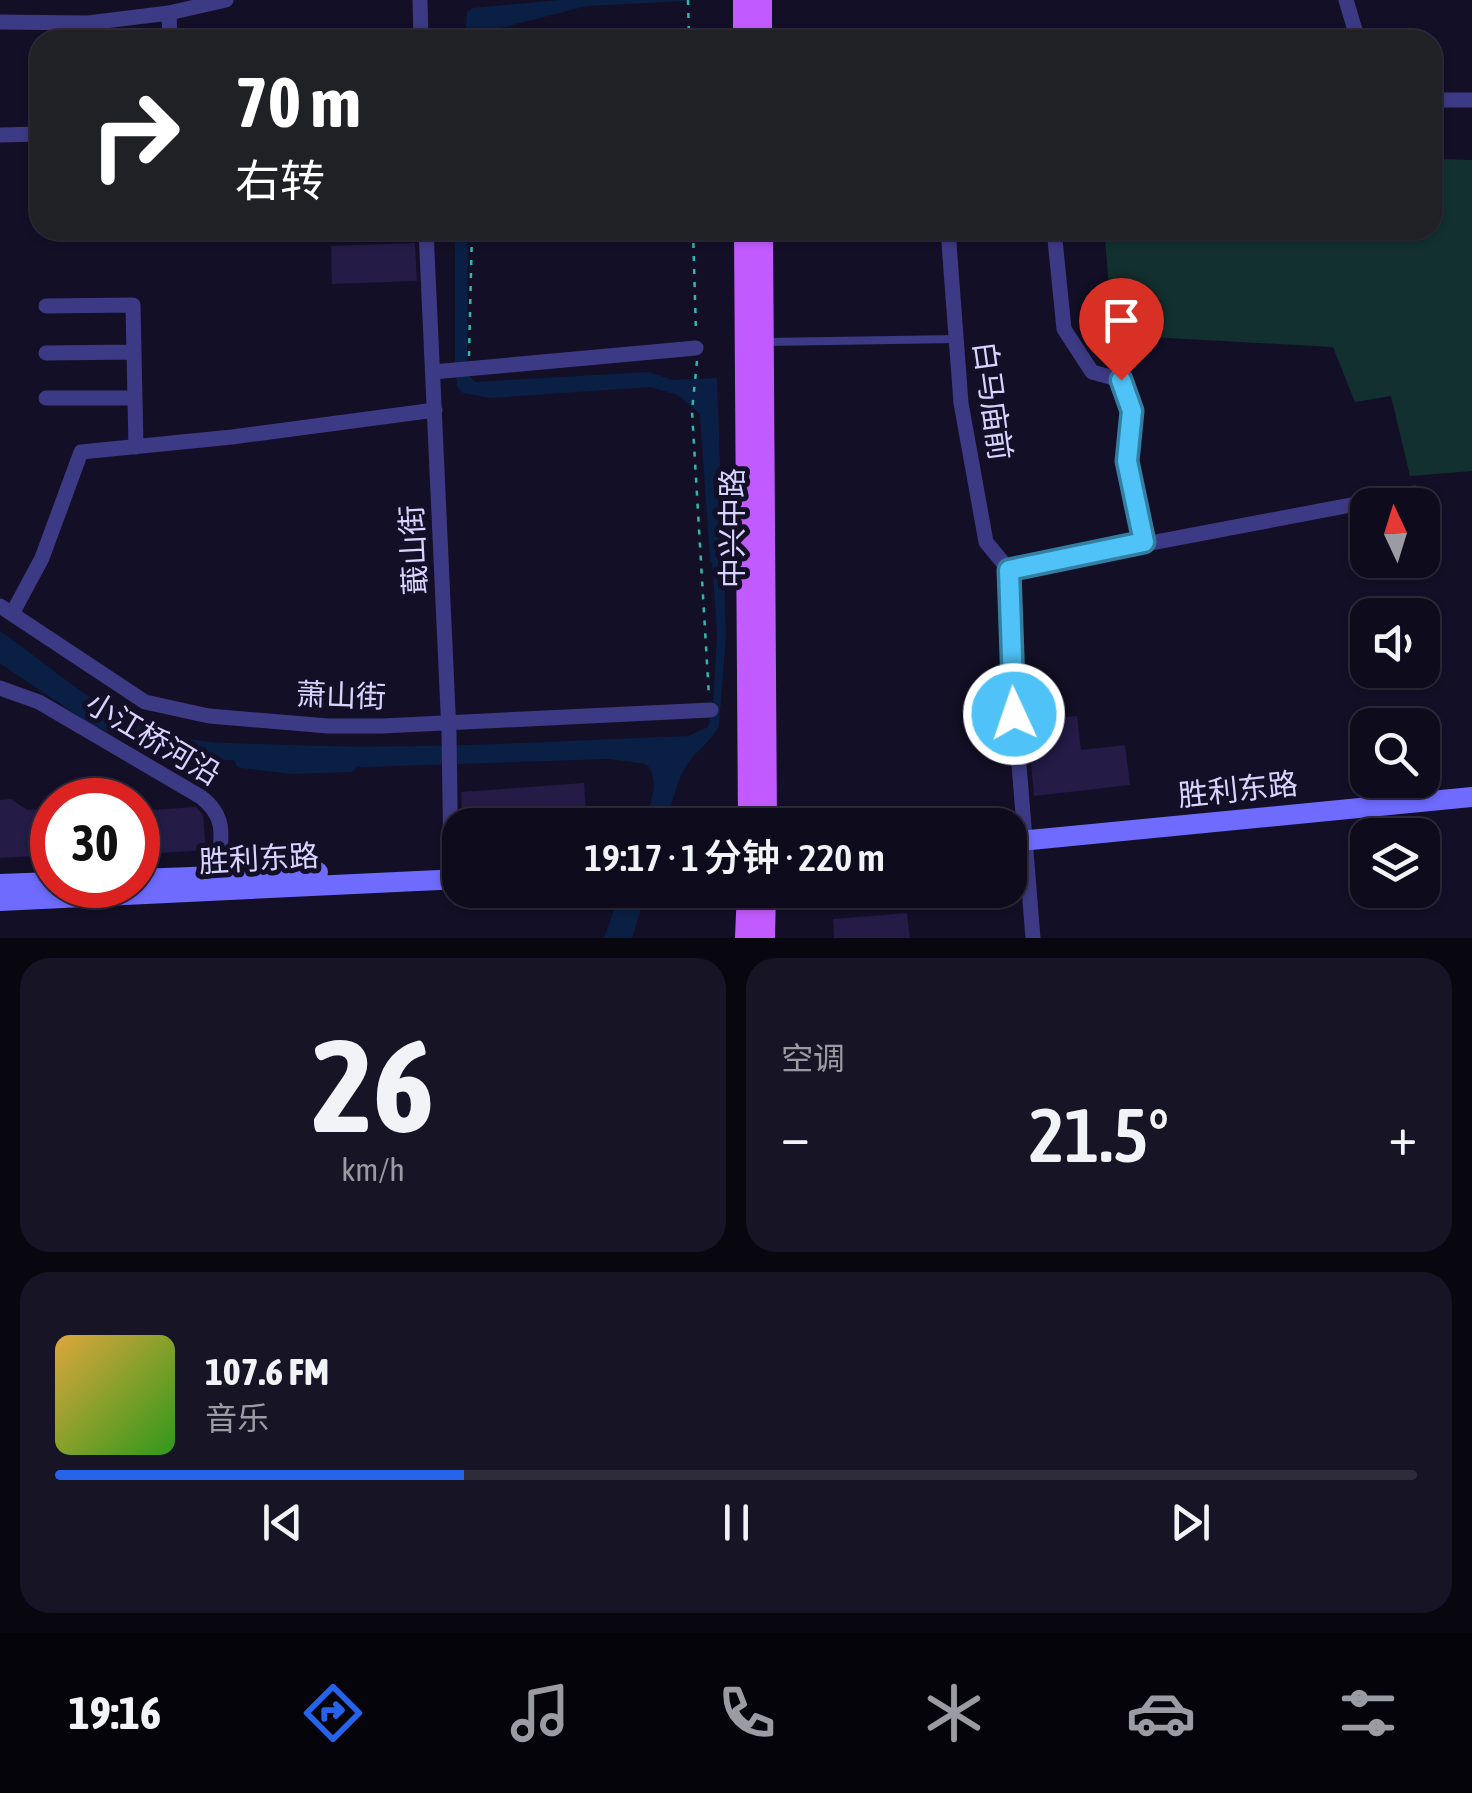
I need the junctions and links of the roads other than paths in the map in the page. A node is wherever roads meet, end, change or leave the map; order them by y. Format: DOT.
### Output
graph roads {
  1 [pos="135,0"];
  2 [pos="226,0"];
  3 [pos="420,0"];
  4 [pos="744,0"];
  5 [pos="761,0"];
  6 [pos="1346,0"];
  7 [pos="169,13"];
  8 [pos="131,18"];
  9 [pos="0,22"];
  10 [pos="88,22"];
  11 [pos="89,30"];
  12 [pos="170,30"];
  13 [pos="421,30"];
  14 [pos="744,30"];
  15 [pos="761,30"];
  16 [pos="1355,30"];
  17 [pos="1442,100"];
  18 [pos="1472,100"];
  19 [pos="30,134"];
  20 [pos="0,135"];
  21 [pos="427,240"];
  22 [pos="745,240"];
  23 [pos="762,240"];
  24 [pos="949,240"];
  25 [pos="1055,240"];
  26 [pos="46,306"];
  27 [pos="956,338"];
  28 [pos="762,342"];
  29 [pos="696,348"];
  30 [pos="46,352"];
  31 [pos="134,352"];
  32 [pos="441,371"];
  33 [pos="46,398"];
  34 [pos="135,398"];
  35 [pos="434,410"];
  36 [pos="136,447"];
  37 [pos="1350,505"];
  38 [pos="1144,542"];
  39 [pos="1009,570"];
  40 [pos="6,610"];
  41 [pos="0,688"];
  42 [pos="711,710"];
  43 [pos="449,728"];
  44 [pos="1472,788"];
  45 [pos="1472,798"];
  46 [pos="453,808"];
  47 [pos="749,808"];
  48 [pos="766,808"];
  49 [pos="1017,808"];
  50 [pos="1027,834"];
  51 [pos="1027,834"];
  52 [pos="442,871"];
  53 [pos="442,872"];
  54 [pos="217,876"];
  55 [pos="160,878"];
  56 [pos="30,883"];
  57 [pos="0,884"];
  58 [pos="1027,897"];
  59 [pos="0,901"];
  60 [pos="747,908"];
  61 [pos="765,908"];
  62 [pos="746,938"];
  63 [pos="764,938"];
  64 [pos="1033,938"];
  1 -- 8 [label="street"];
  2 -- 7 [label="street"];
  3 -- 13 [label="street"];
  4 -- 14 [label="main road"];
  5 -- 15 [label="main road"];
  6 -- 16 [label="street"];
  7 -- 8 [label="street"];
  7 -- 12 [label="street"];
  8 -- 10 [label="street"];
  9 -- 10 [label="street"];
  10 -- 11 [label="street"];
  17 -- 18 [label="street"];
  19 -- 20 [label="street"];
  21 -- 32 [label="street, 蕺山街"];
  22 -- 47 [label="main road, 中兴中路"];
  23 -- 28 [label="main road, 中兴中路"];
  24 -- 27 [label="street, 白马庙前"];
  25 -- 38 [label="street"];
  26 -- 31 [label="street"];
  27 -- 28 [label="lane"];
  27 -- 39 [label="street, 白马庙前"];
  28 -- 48 [label="main road, 中兴中路"];
  29 -- 32 [label="street"];
  30 -- 31 [label="street"];
  31 -- 34 [label="street"];
  32 -- 35 [label="street, 蕺山街"];
  33 -- 34 [label="street"];
  34 -- 36 [label="street"];
  35 -- 36 [label="street"];
  35 -- 43 [label="street, 蕺山街"];
  36 -- 40 [label="street"];
  37 -- 38 [label="street"];
  38 -- 39 [label="street"];
  39 -- 49 [label="street"];
  40 -- 43 [label="street, 萧山街"];
  41 -- 54 [label="street, 小江桥河沿"];
  42 -- 43 [label="street, 萧山街"];
  43 -- 46 [label="street, 蕺山街"];
  44 -- 50 [label="main road, 胜利东路"];
  45 -- 51 [label="main road, 胜利东路"];
  52 -- 54 [label="main road, 胜利东路"];
  53 -- 59 [label="main road, 胜利东路"];
  54 -- 55 [label="main road, 胜利东路"];
  56 -- 57 [label="main road"];
  58 -- 64 [label="street"];
  60 -- 62 [label="main road"];
  61 -- 63 [label="main road"];
}
